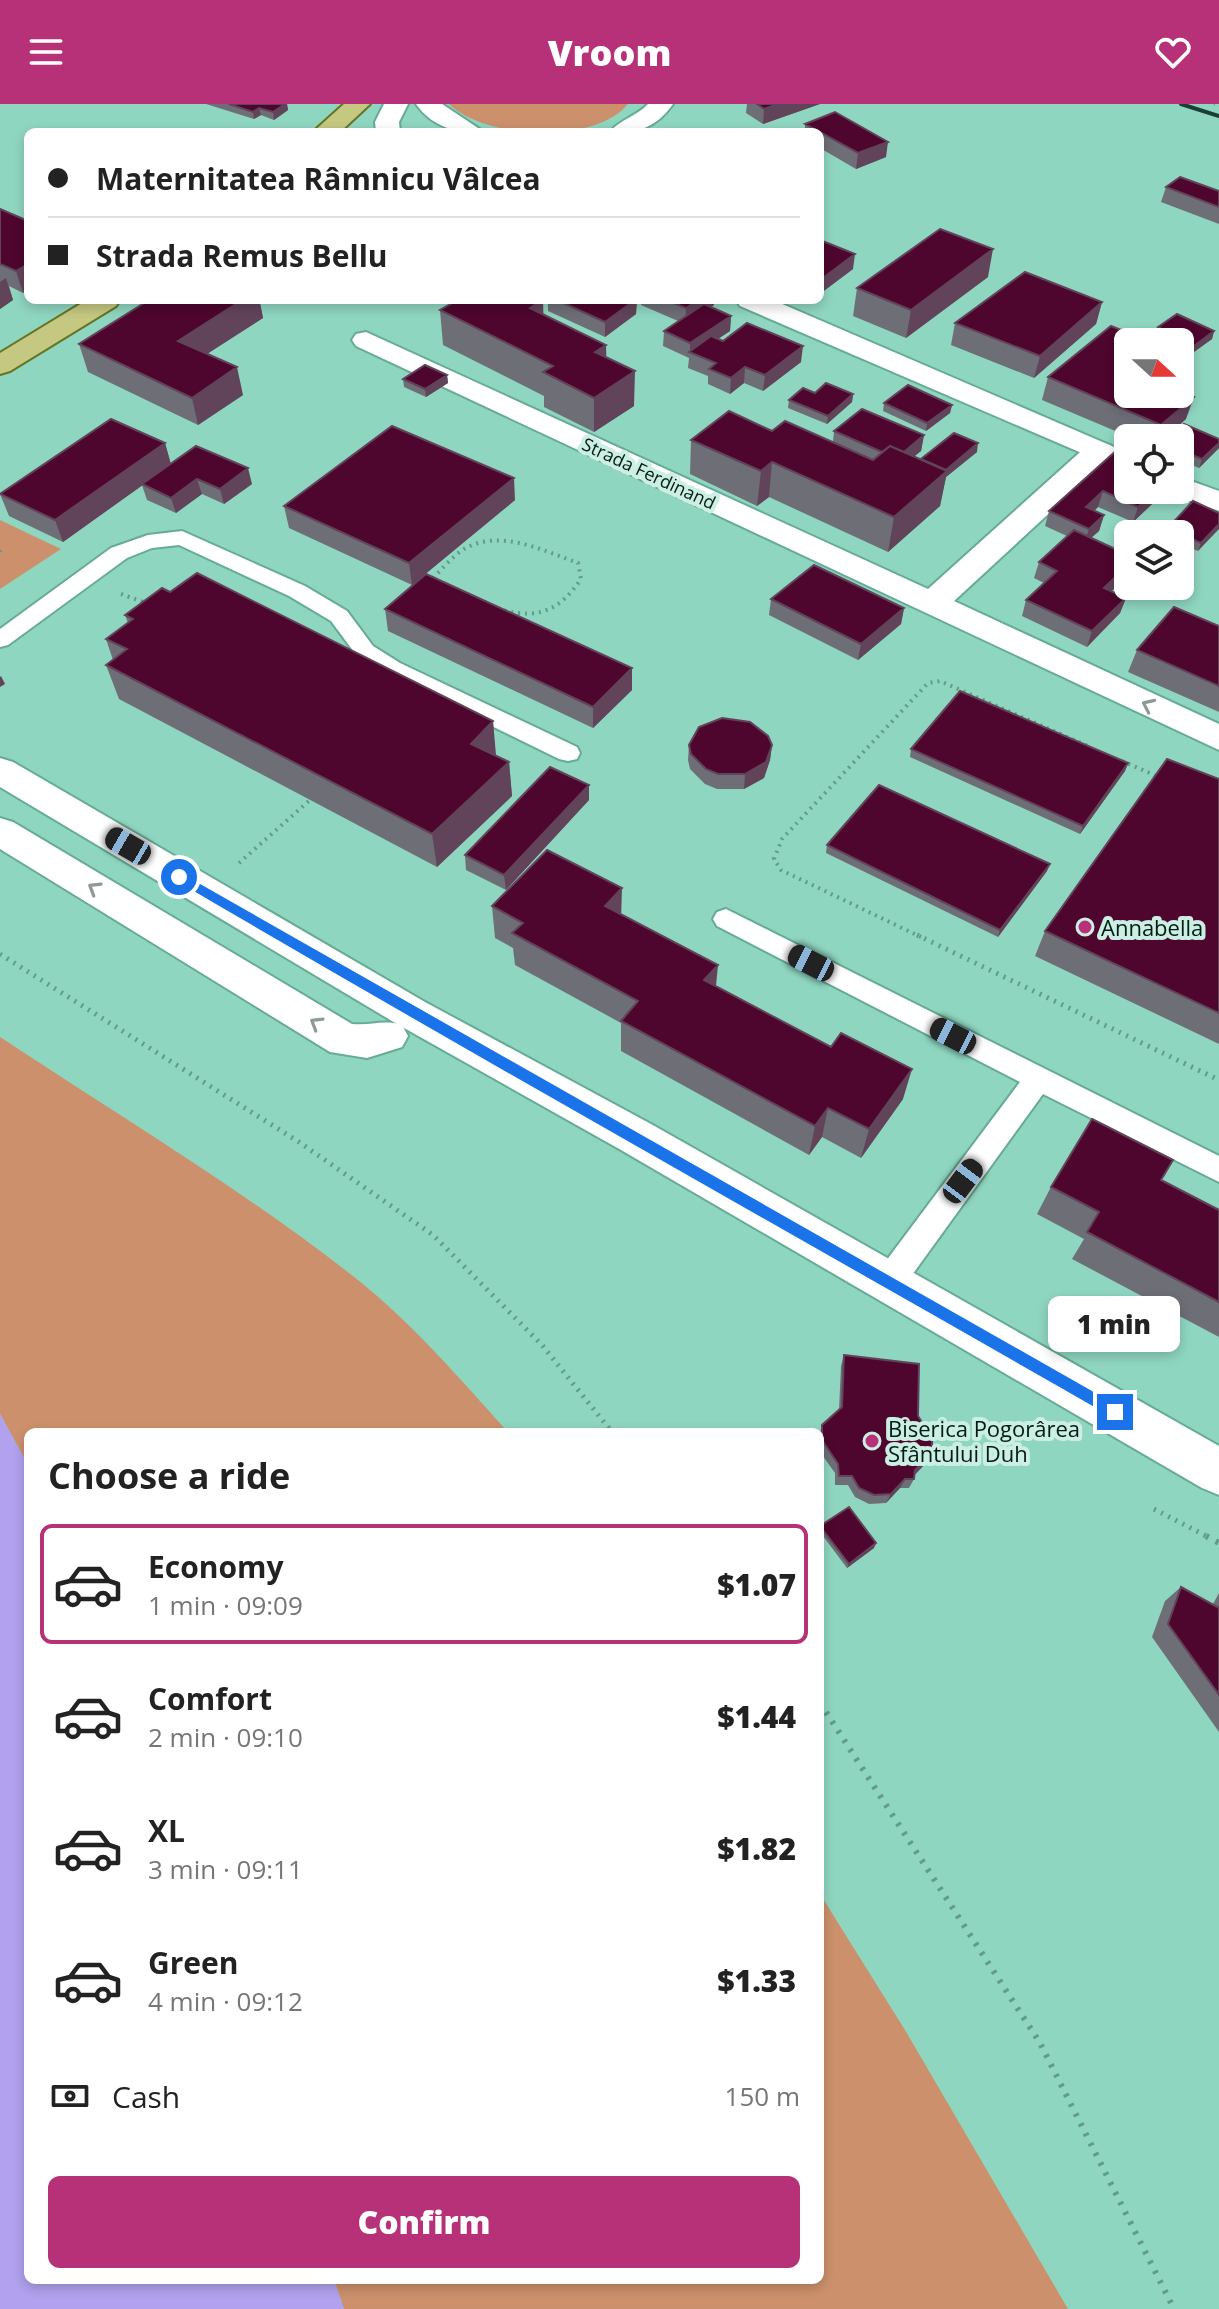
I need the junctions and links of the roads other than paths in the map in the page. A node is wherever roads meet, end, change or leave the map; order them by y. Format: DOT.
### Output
graph roads {
  1 [pos="358,104"];
  2 [pos="383,104"];
  3 [pos="396,104"];
  4 [pos="428,104"];
  5 [pos="661,104"];
  6 [pos="330,128"];
  7 [pos="356,128"];
  8 [pos="388,128"];
  9 [pos="464,128"];
  10 [pos="630,128"];
  11 [pos="66,304"];
  12 [pos="99,304"];
  13 [pos="759,304"];
  14 [pos="366,340"];
  15 [pos="0,344"];
  16 [pos="0,365"];
  17 [pos="1099,451"];
  18 [pos="1114,458"];
  19 [pos="1194,492"];
  20 [pos="1219,502"];
  21 [pos="932,604"];
  22 [pos="0,640"];
  23 [pos="1219,738"];
  24 [pos="568,753"];
  25 [pos="0,771"];
  26 [pos="0,831"];
  27 [pos="726,919"];
  28 [pos="388,1036"];
  29 [pos="1038,1079"];
  30 [pos="1219,1170"];
  31 [pos="888,1283"];
  32 [pos="1219,1472"];
  1 -- 6 [label="main road"];
  2 -- 7 [label="main road"];
  3 -- 8 [label="street"];
  4 -- 9 [label="street"];
  5 -- 10 [label="street"];
  11 -- 15 [label="main road"];
  12 -- 16 [label="main road"];
  13 -- 17 [label="street"];
  14 -- 21 [label="street, Strada Ferdinand"];
  17 -- 18 [label="street"];
  17 -- 21 [label="street"];
  19 -- 20 [label="street"];
  23 -- 21 [label="street, Strada Ferdinand, one-way"];
  22 -- 24 [label="lane"];
  25 -- 31 [label="street"];
  28 -- 26 [label="street, one-way"];
  27 -- 29 [label="lane"];
  29 -- 30 [label="lane"];
  29 -- 31 [label="lane"];
  31 -- 32 [label="street"];
}
